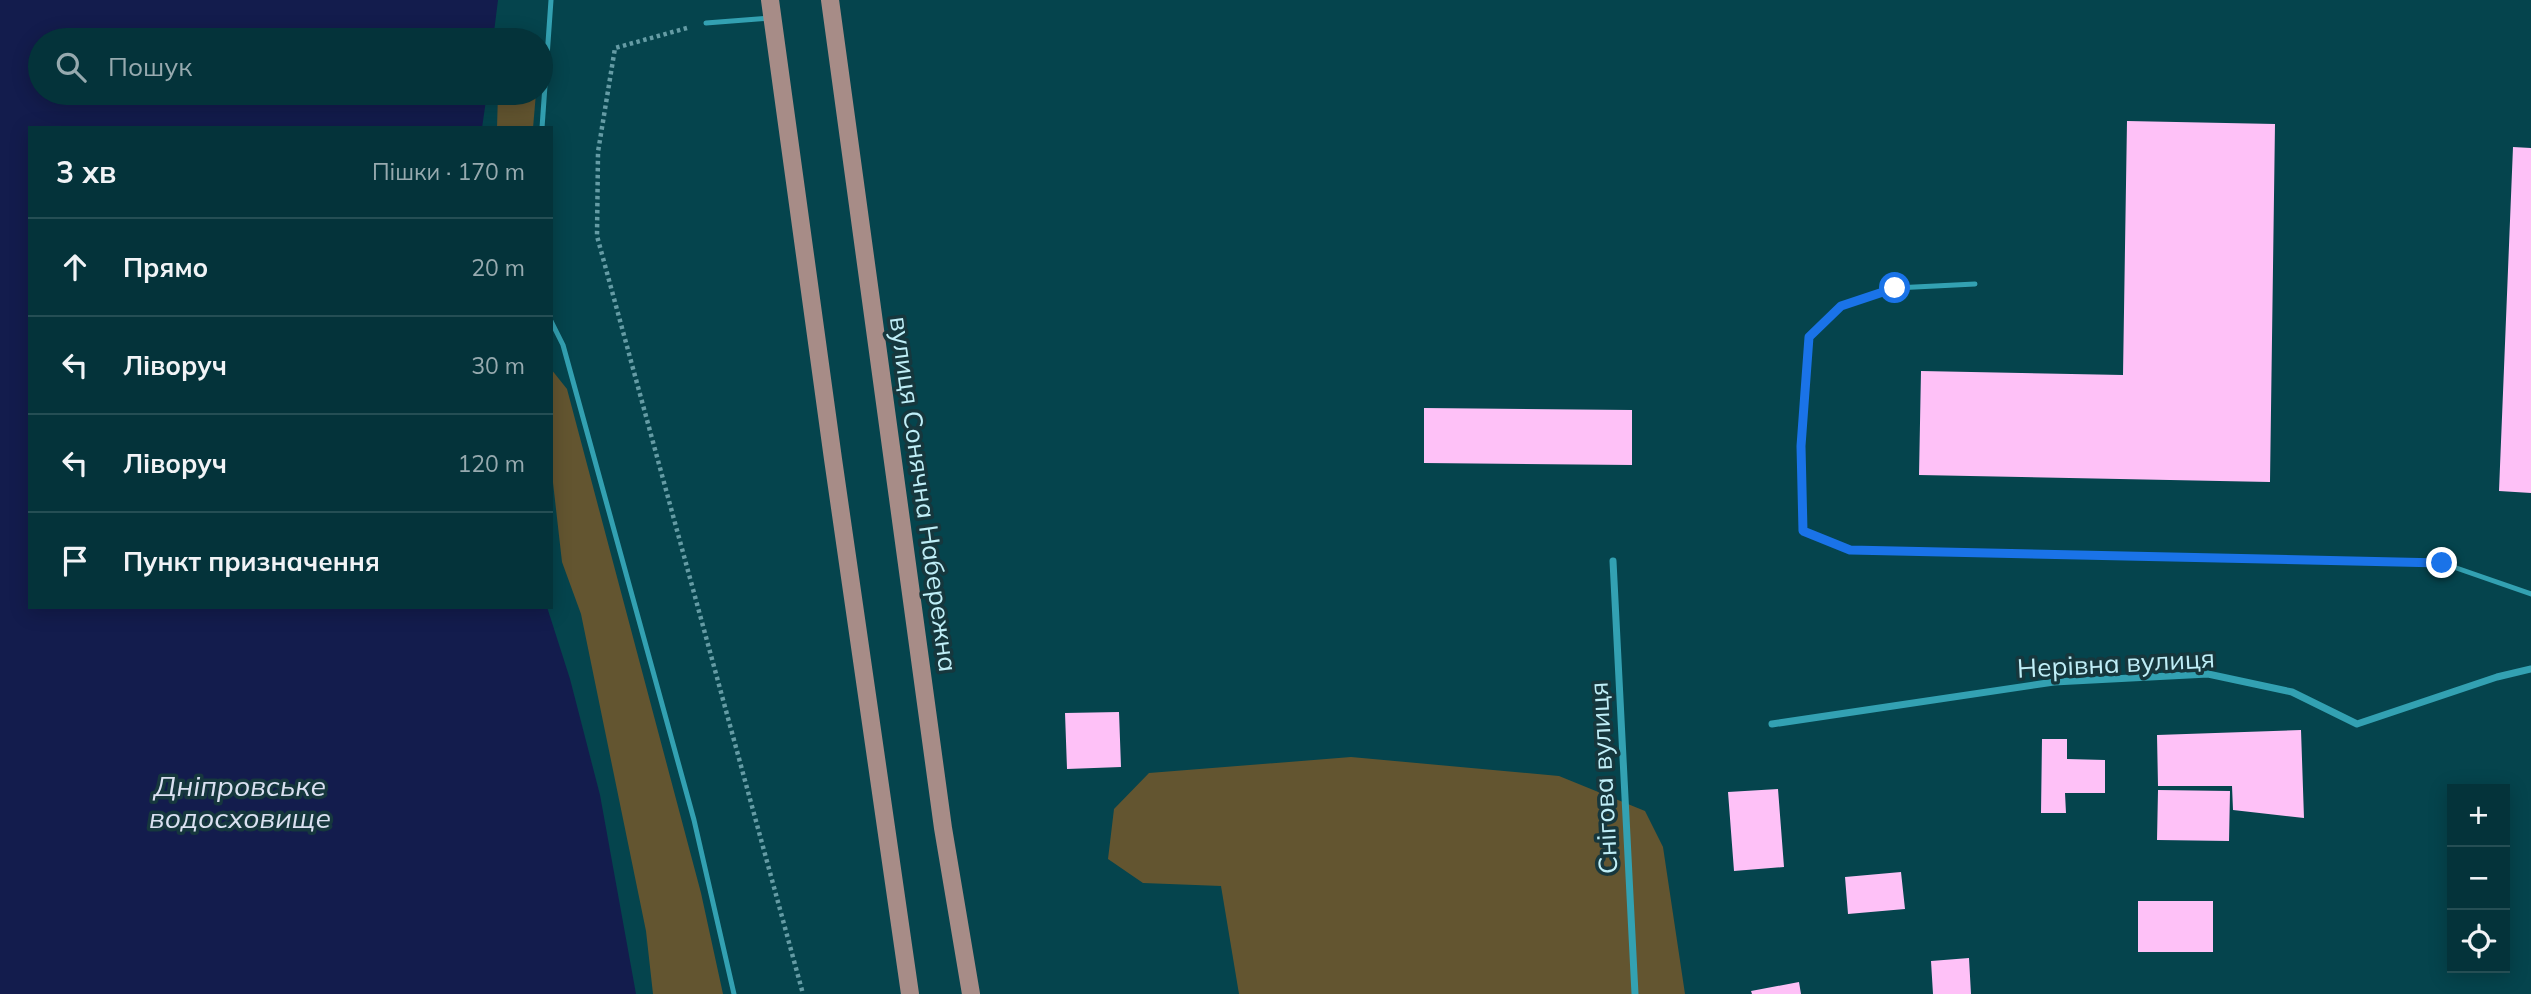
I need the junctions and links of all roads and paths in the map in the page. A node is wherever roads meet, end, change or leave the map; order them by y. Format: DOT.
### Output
graph roads {
  1 [pos="551,0"];
  2 [pos="830,0"];
  3 [pos="771,9"];
  4 [pos="706,23"];
  5 [pos="549,28"];
  6 [pos="544,105"];
  7 [pos="542,126"];
  8 [pos="1975,284"];
  9 [pos="553,325"];
  10 [pos="1613,561"];
  11 [pos="2531,594"];
  12 [pos="2531,669"];
  13 [pos="1772,724"];
  14 [pos="734,994"];
  15 [pos="803,994"];
  16 [pos="910,994"];
  17 [pos="971,994"];
  18 [pos="1635,994"];
  1 -- 5 [label="lane"];
  2 -- 17 [label="main road, вулиця Сонячна Набережна"];
  3 -- 4 [label="lane"];
  3 -- 16 [label="main road"];
  4 -- 15 [label="path"];
  6 -- 7 [label="lane"];
  8 -- 11 [label="lane"];
  9 -- 14 [label="lane"];
  10 -- 18 [label="street, Снігова вулиця"];
  12 -- 13 [label="street, Нерівна вулиця"];
}
